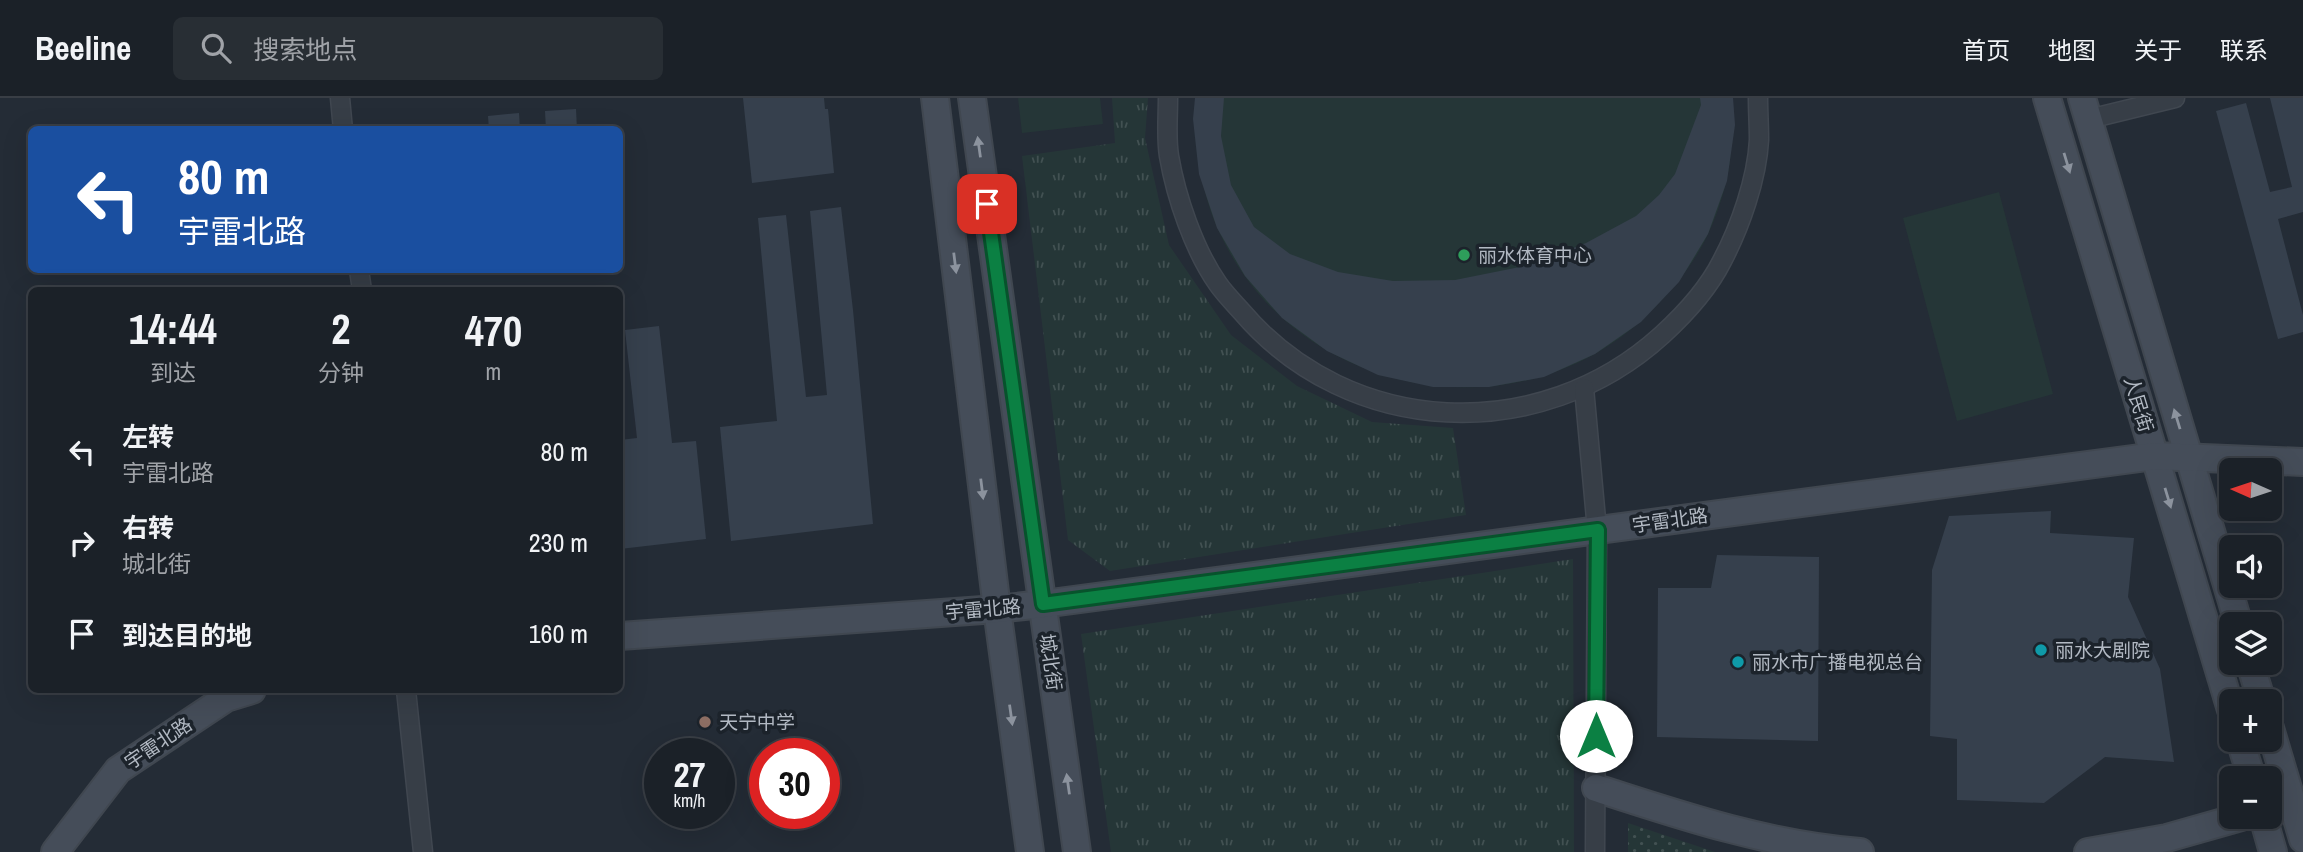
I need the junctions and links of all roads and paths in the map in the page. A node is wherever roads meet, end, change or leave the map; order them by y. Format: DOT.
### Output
graph roads {
  1 [pos="340,98"];
  2 [pos="935,98"];
  3 [pos="972,98"];
  4 [pos="1168,98"];
  5 [pos="1758,98"];
  6 [pos="2047,98"];
  7 [pos="2175,98"];
  8 [pos="2085,109"];
  9 [pos="344,126"];
  10 [pos="1584,388"];
  11 [pos="2155,456"];
  12 [pos="2189,457"];
  13 [pos="2303,462"];
  14 [pos="1598,530"];
  15 [pos="1043,604"];
  16 [pos="997,609"];
  17 [pos="2235,612"];
  18 [pos="623,636"];
  19 [pos="2225,689"];
  20 [pos="243,693"];
  21 [pos="406,693"];
  22 [pos="1596,788"];
  23 [pos="2282,806"];
  24 [pos="2219,823"];
  25 [pos="2266,829"];
  26 [pos="2303,839"];
  27 [pos="55,852"];
  28 [pos="423,852"];
  29 [pos="1030,852"];
  30 [pos="1077,852"];
  31 [pos="1595,852"];
  32 [pos="1860,852"];
  33 [pos="2088,852"];
  34 [pos="2273,852"];
  1 -- 9 [label="street"];
  2 -- 16 [label="main road, one-way"];
  15 -- 3 [label="main road, 城北街, one-way"];
  4 -- 10 [label="street"];
  5 -- 10 [label="street"];
  6 -- 11 [label="main road, 人民街, one-way"];
  7 -- 8 [label="street"];
  12 -- 8 [label="main road, 人民街, one-way"];
  10 -- 14 [label="street"];
  11 -- 12 [label="main road, 宇雷北路"];
  11 -- 14 [label="main road, 宇雷北路"];
  11 -- 19 [label="main road, 人民街, one-way"];
  12 -- 13 [label="main road, 宇雷北路"];
  12 -- 17 [label="main road, 人民街"];
  14 -- 15 [label="main road, 宇雷北路"];
  14 -- 22 [label="street"];
  15 -- 16 [label="main road, 宇雷北路"];
  30 -- 15 [label="main road, 城北街, one-way"];
  16 -- 18 [label="main road, 宇雷北路"];
  16 -- 29 [label="main road, one-way"];
  20 -- 27 [label="main road, 宇雷北路"];
  21 -- 28 [label="street"];
  22 -- 31 [label="street"];
  22 -- 32 [label="main road"];
  23 -- 26 [label="main road"];
  24 -- 33 [label="main road"];
  25 -- 34 [label="main road"];
}
